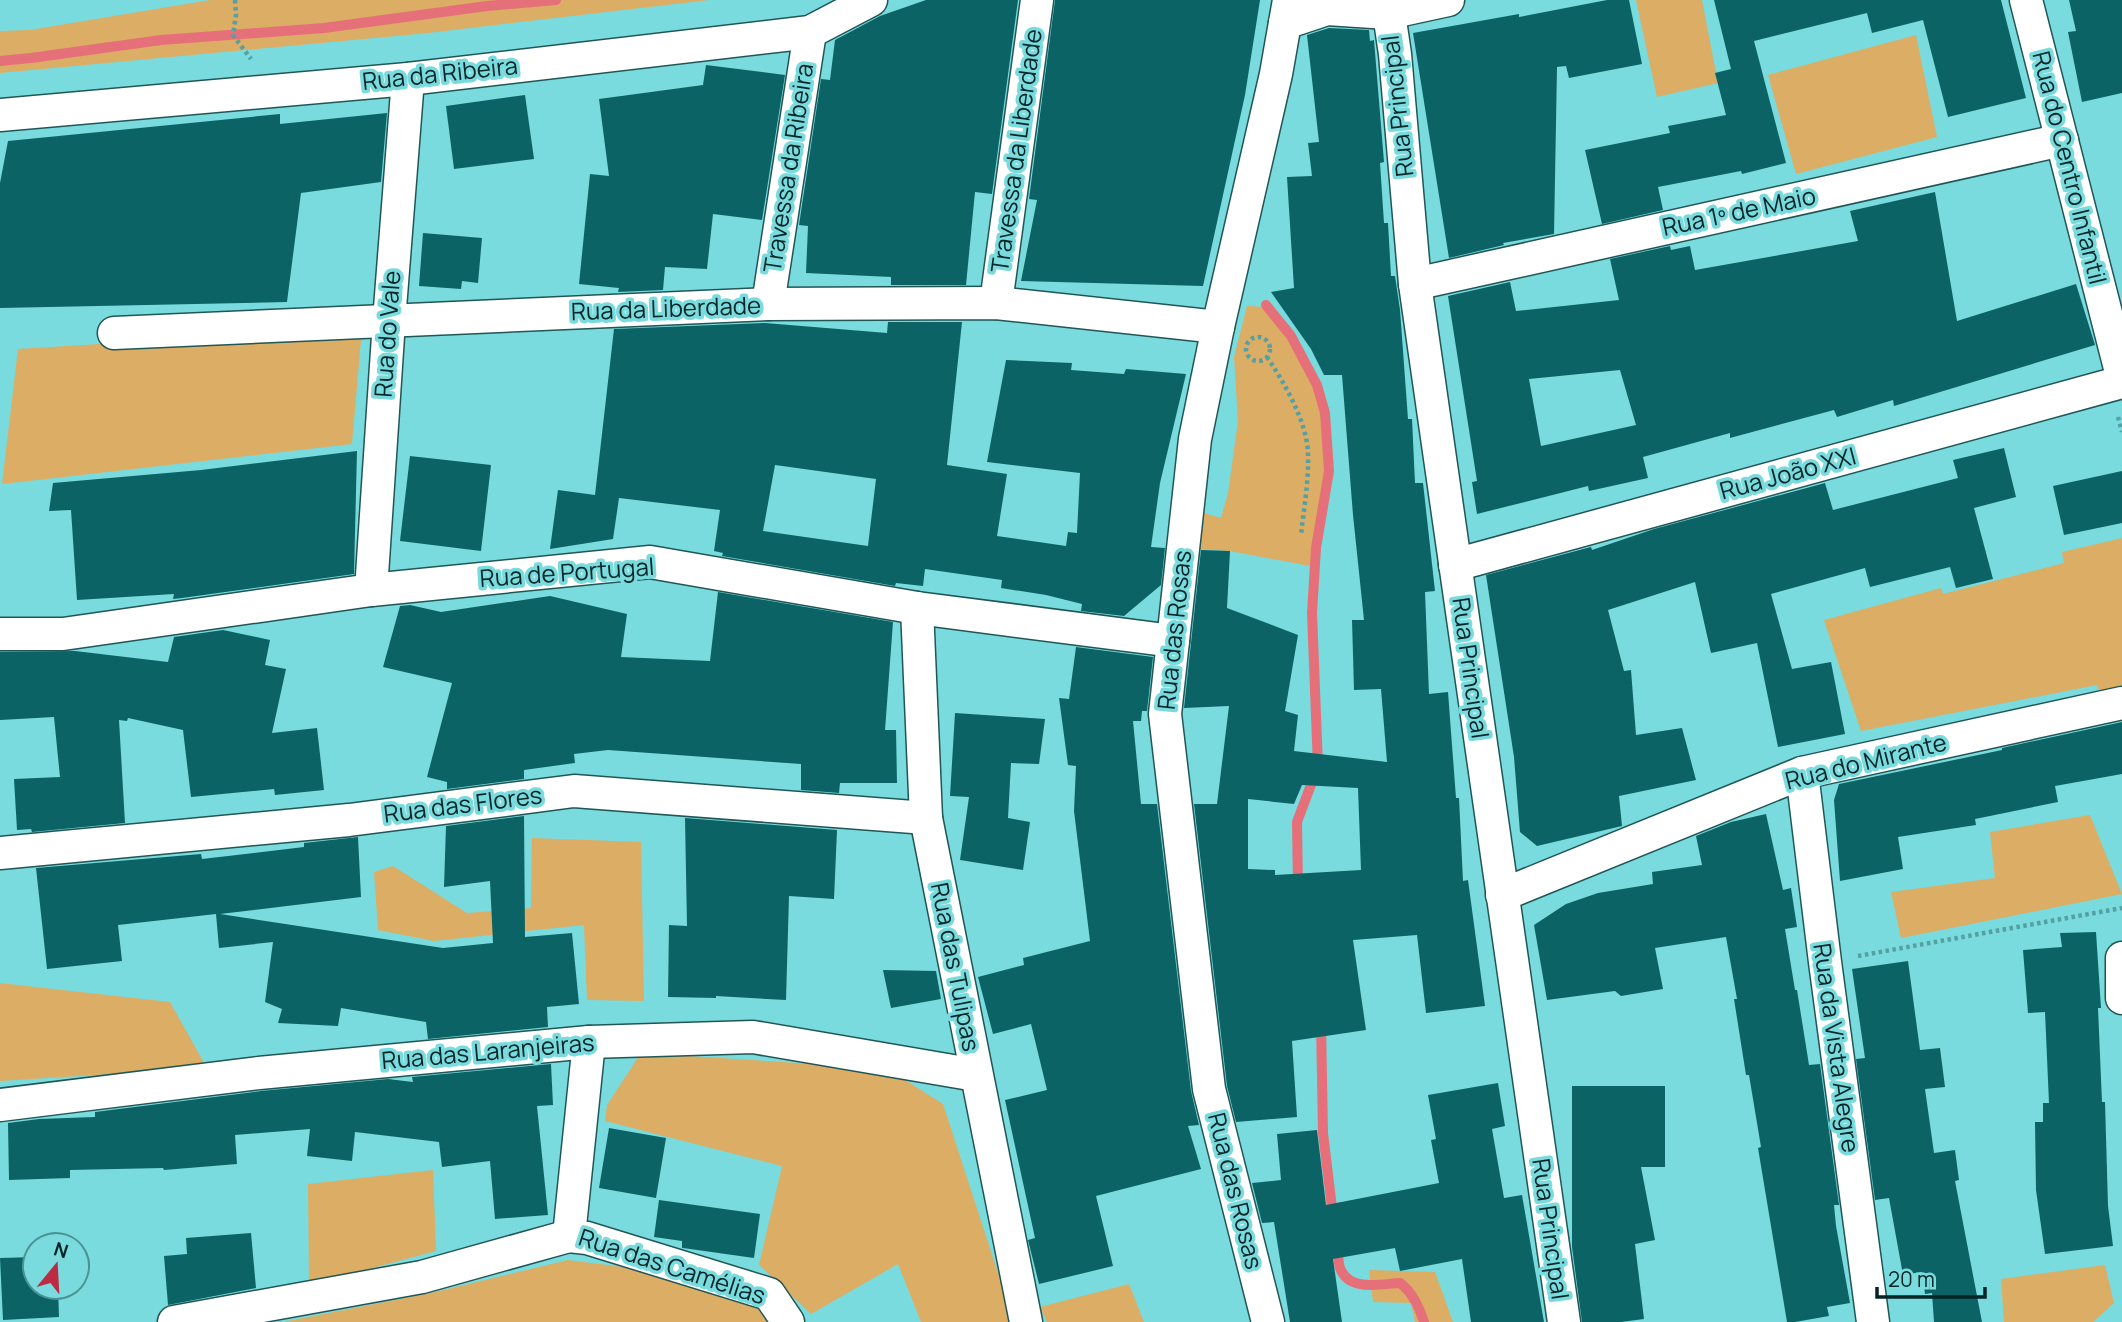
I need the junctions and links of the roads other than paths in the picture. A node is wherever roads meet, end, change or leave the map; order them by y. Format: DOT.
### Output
graph roads {
  1 [pos="871,0"];
  2 [pos="1037,0"];
  3 [pos="1448,0"];
  4 [pos="2026,0"];
  5 [pos="1387,6"];
  6 [pos="1287,11"];
  7 [pos="810,32"];
  8 [pos="408,79"];
  9 [pos="0,115"];
  10 [pos="2062,140"];
  11 [pos="1415,284"];
  12 [pos="996,303"];
  13 [pos="768,304"];
  14 [pos="388,321"];
  15 [pos="1218,327"];
  16 [pos="114,333"];
  17 [pos="2122,376"];
  18 [pos="2122,382"];
  19 [pos="1455,565"];
  20 [pos="370,590"];
  21 [pos="917,608"];
  22 [pos="0,635"];
  23 [pos="1173,641"];
  24 [pos="2122,703"];
  25 [pos="1802,773"];
  26 [pos="926,818"];
  27 [pos="0,853"];
  28 [pos="1502,895"];
  29 [pos="2122,958"];
  30 [pos="2122,998"];
  31 [pos="589,1042"];
  32 [pos="976,1075"];
  33 [pos="0,1105"];
  34 [pos="569,1237"];
  35 [pos="174,1322"];
  36 [pos="788,1322"];
  37 [pos="1026,1322"];
  38 [pos="1268,1322"];
  39 [pos="1564,1322"];
  40 [pos="1873,1322"];
  1 -- 7 [label="street, Rua da Ribeira"];
  2 -- 12 [label="street, Travessa da Liberdade"];
  3 -- 5 [label="street"];
  4 -- 10 [label="street, Rua do Centro Infantil"];
  5 -- 6 [label="street"];
  5 -- 11 [label="street, Rua Principal"];
  6 -- 15 [label="street, Rua das Rosas"];
  7 -- 8 [label="street, Rua da Ribeira"];
  7 -- 13 [label="street, Travessa da Ribeira"];
  8 -- 9 [label="street, Rua da Ribeira"];
  8 -- 14 [label="street, Rua do Vale"];
  10 -- 11 [label="street, Rua 1º de Maio"];
  10 -- 17 [label="street, Rua do Centro Infantil"];
  11 -- 19 [label="street, Rua Principal"];
  12 -- 13 [label="street, Rua da Liberdade"];
  12 -- 15 [label="street, Rua da Liberdade"];
  13 -- 14 [label="street, Rua da Liberdade"];
  14 -- 16 [label="street, Rua da Liberdade"];
  14 -- 20 [label="street, Rua do Vale"];
  15 -- 23 [label="street, Rua das Rosas"];
  18 -- 19 [label="street, Rua João XXI"];
  19 -- 28 [label="street, Rua Principal"];
  20 -- 21 [label="street, Rua de Portugal"];
  20 -- 22 [label="street, Rua de Portugal"];
  21 -- 23 [label="street, Rua de Portugal"];
  21 -- 26 [label="street, Rua das Tulipas"];
  23 -- 38 [label="street, Rua das Rosas"];
  24 -- 25 [label="street, Rua do Mirante"];
  25 -- 28 [label="street, Rua do Mirante"];
  25 -- 40 [label="street, Rua da Vista Alegre"];
  26 -- 27 [label="street, Rua das Flores"];
  26 -- 32 [label="street, Rua das Tulipas"];
  28 -- 39 [label="street, Rua Principal"];
  29 -- 30 [label="street"];
  31 -- 32 [label="street, Rua das Laranjeiras"];
  31 -- 33 [label="street, Rua das Laranjeiras"];
  31 -- 34 [label="street, Rua das Camélias"];
  32 -- 37 [label="street, Rua das Tulipas"];
  34 -- 35 [label="street"];
  34 -- 36 [label="street, Rua das Camélias"];
}
